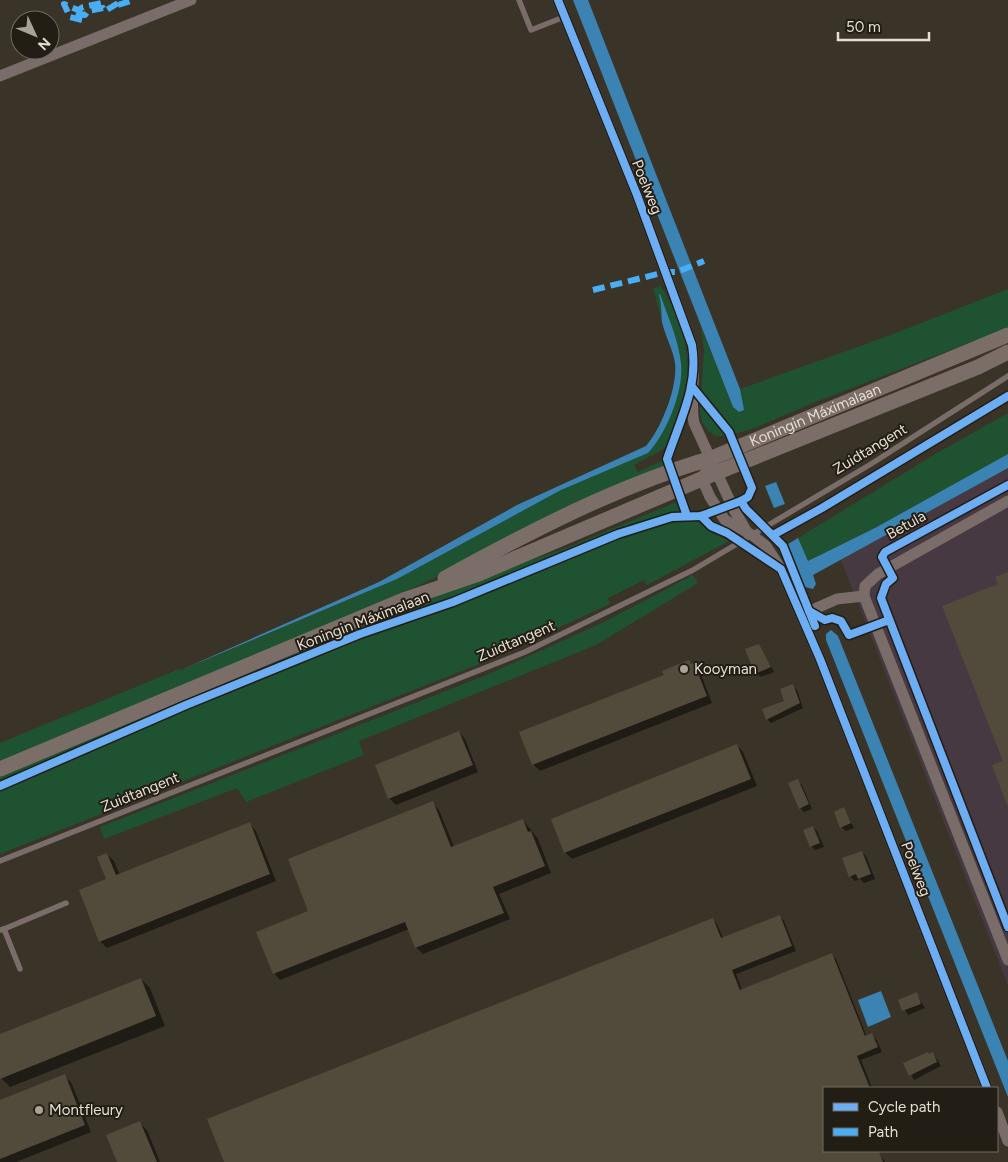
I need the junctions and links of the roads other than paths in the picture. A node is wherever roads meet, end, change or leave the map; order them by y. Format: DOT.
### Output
graph roads {
  1 [pos="191,0"];
  2 [pos="519,0"];
  3 [pos="558,0"];
  4 [pos="564,16"];
  5 [pos="0,76"];
  6 [pos="1008,335"];
  7 [pos="1008,352"];
  8 [pos="1008,376"];
  9 [pos="712,458"];
  10 [pos="718,472"];
  11 [pos="702,479"];
  12 [pos="1008,500"];
  13 [pos="749,533"];
  14 [pos="864,596"];
  15 [pos="406,599"];
  16 [pos="801,615"];
  17 [pos="0,769"];
  18 [pos="0,861"];
  19 [pos="66,903"];
  20 [pos="2,929"];
  21 [pos="1008,960"];
  22 [pos="20,969"];
  23 [pos="987,1087"];
  24 [pos="998,1115"];
  25 [pos="1008,1141"];
  1 -- 5 [label="street"];
  2 -- 4 [label="lane"];
  3 -- 4 [label="street, Poelweg"];
  4 -- 9 [label="street, Poelweg"];
  6 -- 9 [label="main road, Koningin Máximalaan"];
  7 -- 10 [label="main road, Koningin Máximalaan"];
  8 -- 13 [label="lane, Zuidtangent"];
  9 -- 10 [label="street, Poelweg"];
  9 -- 11 [label="street"];
  9 -- 15 [label="main road, Koningin Máximalaan"];
  10 -- 11 [label="main road, Koningin Máximalaan"];
  10 -- 13 [label="street, Poelweg"];
  11 -- 13 [label="street, Poelweg"];
  11 -- 15 [label="main road, Koningin Máximalaan"];
  12 -- 14 [label="street, Betula"];
  13 -- 16 [label="street, Poelweg"];
  13 -- 18 [label="lane, Zuidtangent"];
  14 -- 16 [label="street"];
  14 -- 21 [label="street"];
  15 -- 17 [label="main road, Koningin Máximalaan"];
  16 -- 23 [label="street, Poelweg"];
  19 -- 20 [label="lane"];
  20 -- 22 [label="lane"];
  24 -- 25 [label="street"];
}
